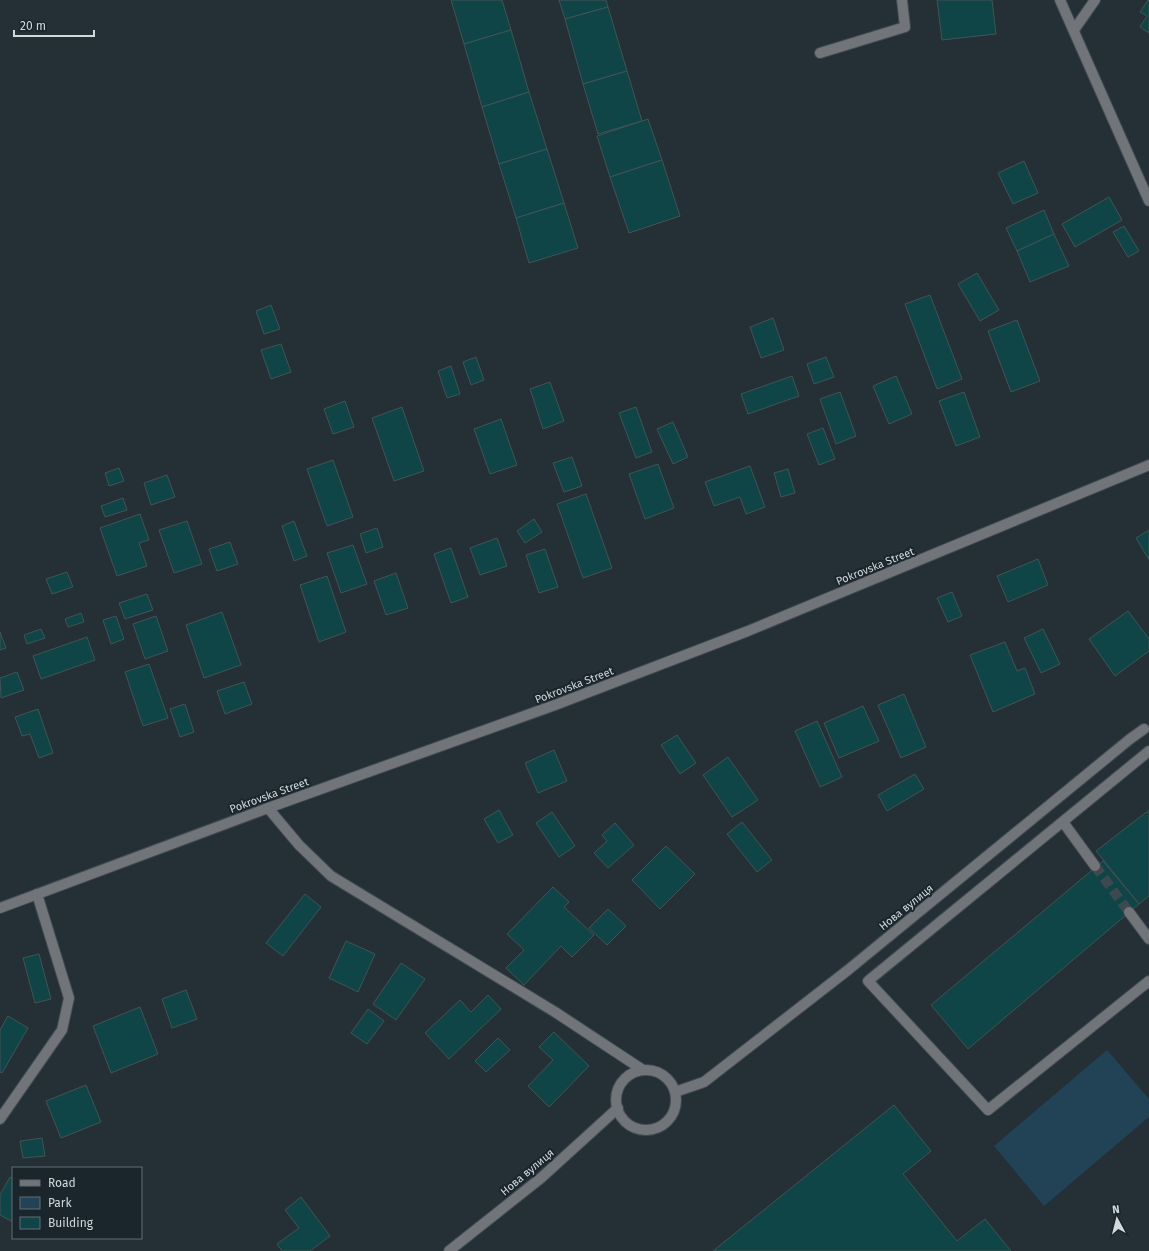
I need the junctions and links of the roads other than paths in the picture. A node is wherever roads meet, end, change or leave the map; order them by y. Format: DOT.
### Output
graph roads {
  1 [pos="902,0"];
  2 [pos="1060,0"];
  3 [pos="1095,0"];
  4 [pos="1074,30"];
  5 [pos="820,53"];
  6 [pos="1149,201"];
  7 [pos="1149,465"];
  8 [pos="1147,730"];
  9 [pos="1149,751"];
  10 [pos="268,808"];
  11 [pos="1063,822"];
  12 [pos="1095,866"];
  13 [pos="37,894"];
  14 [pos="0,908"];
  15 [pos="1129,912"];
  16 [pos="1149,939"];
  17 [pos="1149,981"];
  18 [pos="643,1070"];
  19 [pos="675,1092"];
  20 [pos="618,1108"];
  21 [pos="0,1119"];
  22 [pos="449,1251"];
  1 -- 5 [label="street"];
  2 -- 4 [label="street"];
  3 -- 4 [label="street"];
  4 -- 6 [label="street"];
  7 -- 10 [label="street, Pokrovska Street"];
  8 -- 19 [label="street, Нова вулиця"];
  9 -- 11 [label="street"];
  10 -- 13 [label="street, Pokrovska Street"];
  10 -- 18 [label="street"];
  11 -- 12 [label="street"];
  11 -- 17 [label="street"];
  13 -- 14 [label="street, Pokrovska Street"];
  13 -- 21 [label="street"];
  15 -- 16 [label="street"];
  18 -- 19 [label="street"];
  18 -- 20 [label="street"];
  19 -- 20 [label="street"];
  20 -- 22 [label="street, Нова вулиця"];
}
